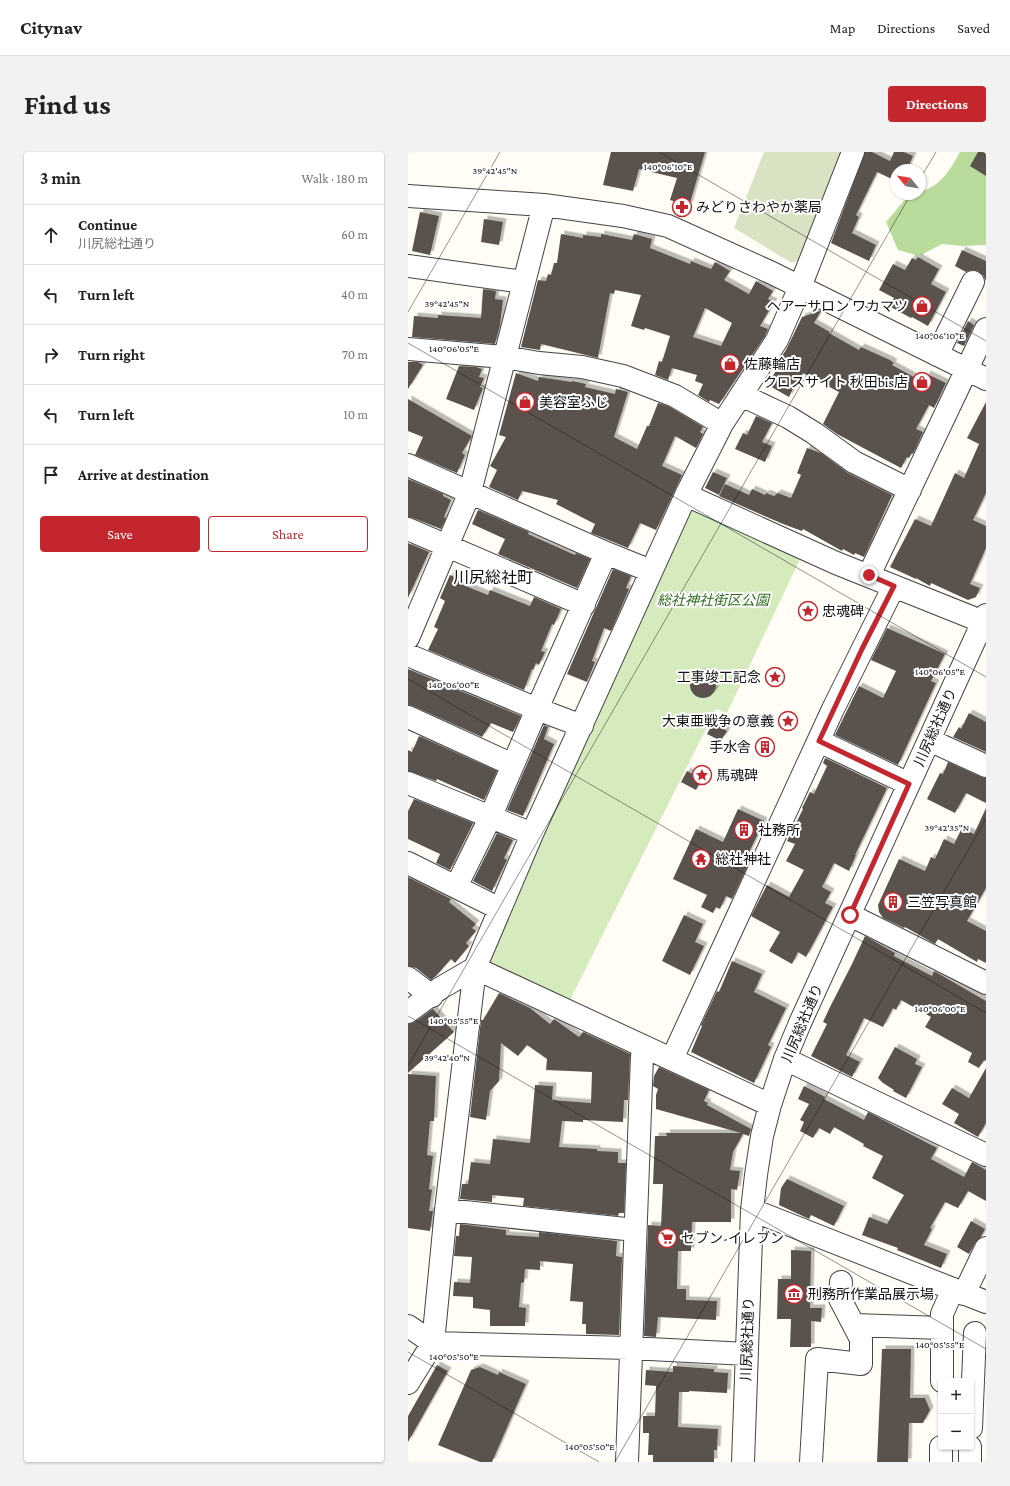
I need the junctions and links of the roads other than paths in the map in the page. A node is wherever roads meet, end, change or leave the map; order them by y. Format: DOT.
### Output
graph roads {
  1 [pos="853,152"];
  2 [pos="408,196"];
  3 [pos="544,205"];
  4 [pos="408,266"];
  5 [pos="524,282"];
  6 [pos="973,282"];
  7 [pos="800,287"];
  8 [pos="986,329"];
  9 [pos="408,349"];
  10 [pos="937,355"];
  11 [pos="504,357"];
  12 [pos="977,375"];
  13 [pos="741,395"];
  14 [pos="722,424"];
  15 [pos="408,465"];
  16 [pos="910,490"];
  17 [pos="470,492"];
  18 [pos="686,496"];
  19 [pos="408,529"];
  20 [pos="447,546"];
  21 [pos="606,554"];
  22 [pos="651,571"];
  23 [pos="869,575"];
  24 [pos="894,586"];
  25 [pos="417,594"];
  26 [pos="584,605"];
  27 [pos="985,620"];
  28 [pos="408,638"];
  29 [pos="408,655"];
  30 [pos="536,709"];
  31 [pos="408,717"];
  32 [pos="582,726"];
  33 [pos="929,740"];
  34 [pos="819,741"];
  35 [pos="513,764"];
  36 [pos="986,766"];
  37 [pos="408,783"];
  38 [pos="909,784"];
  39 [pos="490,818"];
  40 [pos="532,834"];
  41 [pos="408,863"];
  42 [pos="456,887"];
  43 [pos="500,909"];
  44 [pos="850,915"];
  45 [pos="475,968"];
  46 [pos="408,978"];
  47 [pos="986,983"];
  48 [pos="432,996"];
  49 [pos="408,1012"];
  50 [pos="645,1048"];
  51 [pos="672,1059"];
  52 [pos="785,1059"];
  53 [pos="770,1104"];
  54 [pos="984,1150"];
  55 [pos="446,1210"];
  56 [pos="752,1210"];
  57 [pos="635,1230"];
  58 [pos="986,1248"];
  59 [pos="841,1282"];
  60 [pos="959,1291"];
  61 [pos="986,1302"];
  62 [pos="854,1325"];
  63 [pos="408,1326"];
  64 [pos="942,1328"];
  65 [pos="975,1333"];
  66 [pos="433,1343"];
  67 [pos="630,1348"];
  68 [pos="746,1354"];
  69 [pos="942,1378"];
  70 [pos="408,1383"];
  71 [pos="976,1414"];
  72 [pos="942,1450"];
  73 [pos="970,1450"];
  74 [pos="627,1462"];
  75 [pos="743,1462"];
  76 [pos="811,1462"];
  77 [pos="942,1462"];
  78 [pos="970,1462"];
  1 -- 7 [label="street"];
  2 -- 3 [label="street"];
  3 -- 5 [label="street"];
  3 -- 7 [label="street"];
  4 -- 5 [label="street"];
  5 -- 11 [label="street"];
  6 -- 10 [label="street"];
  7 -- 10 [label="street"];
  7 -- 13 [label="street"];
  8 -- 12 [label="street"];
  9 -- 11 [label="street"];
  10 -- 12 [label="street"];
  11 -- 14 [label="street"];
  11 -- 17 [label="street"];
  12 -- 16 [label="street"];
  13 -- 14 [label="street"];
  13 -- 16 [label="street"];
  14 -- 18 [label="street"];
  15 -- 17 [label="street"];
  16 -- 23 [label="street"];
  17 -- 20 [label="street"];
  17 -- 21 [label="street"];
  18 -- 22 [label="street"];
  18 -- 23 [label="street"];
  19 -- 20 [label="street"];
  20 -- 25 [label="street"];
  20 -- 26 [label="street"];
  21 -- 22 [label="street"];
  21 -- 26 [label="street"];
  22 -- 32 [label="street"];
  23 -- 24 [label="street"];
  24 -- 27 [label="street"];
  24 -- 34 [label="street"];
  25 -- 28 [label="street"];
  26 -- 30 [label="street"];
  27 -- 33 [label="street, 川尻総社通り"];
  29 -- 30 [label="street"];
  30 -- 32 [label="street"];
  30 -- 35 [label="street"];
  31 -- 35 [label="street"];
  32 -- 40 [label="street"];
  33 -- 36 [label="street"];
  33 -- 38 [label="street, 川尻総社通り"];
  34 -- 38 [label="street"];
  34 -- 51 [label="street"];
  35 -- 39 [label="street"];
  37 -- 39 [label="street"];
  38 -- 44 [label="street, 川尻総社通り"];
  39 -- 40 [label="street"];
  39 -- 42 [label="street"];
  40 -- 43 [label="street"];
  41 -- 42 [label="street"];
  42 -- 43 [label="street"];
  43 -- 45 [label="street"];
  44 -- 47 [label="street"];
  44 -- 52 [label="street, 川尻総社通り"];
  45 -- 48 [label="street"];
  45 -- 50 [label="street"];
  45 -- 55 [label="street"];
  46 -- 48 [label="street"];
  48 -- 49 [label="street"];
  50 -- 51 [label="street"];
  50 -- 57 [label="street"];
  51 -- 53 [label="street"];
  52 -- 53 [label="street, 川尻総社通り"];
  52 -- 54 [label="street"];
  53 -- 56 [label="street, 川尻総社通り"];
  55 -- 57 [label="street"];
  55 -- 66 [label="street"];
  56 -- 60 [label="street"];
  56 -- 68 [label="street, 川尻総社通り"];
  57 -- 67 [label="street"];
  58 -- 60 [label="street"];
  59 -- 62 [label="street"];
  60 -- 61 [label="street"];
  60 -- 64 [label="street"];
  62 -- 64 [label="street"];
  62 -- 76 [label="street"];
  63 -- 66 [label="street"];
  64 -- 69 [label="street"];
  65 -- 71 [label="street"];
  66 -- 67 [label="street"];
  66 -- 70 [label="street"];
  67 -- 68 [label="street"];
  67 -- 74 [label="street"];
  68 -- 75 [label="street, 川尻総社通り"];
  72 -- 77 [label="street"];
  73 -- 78 [label="street"];
}
